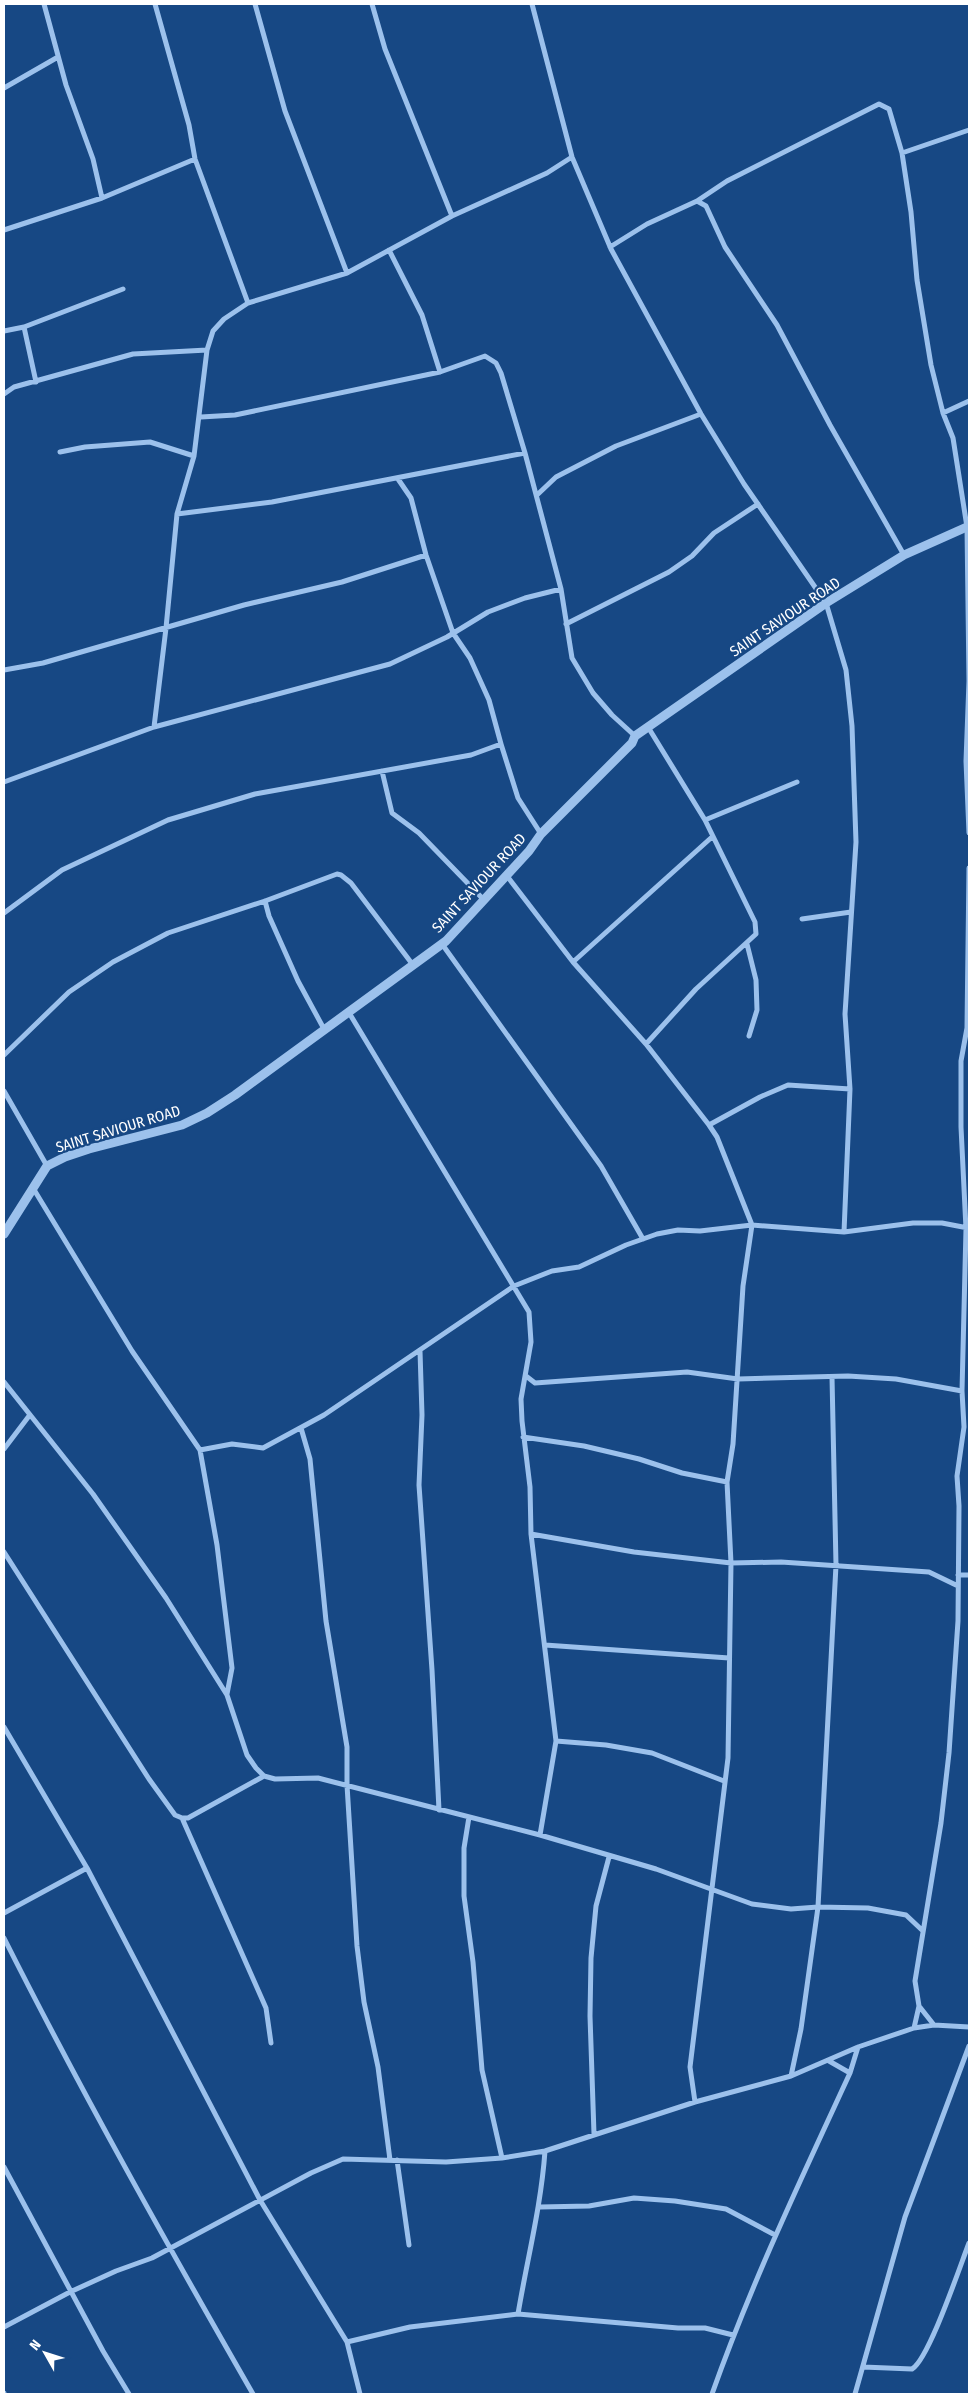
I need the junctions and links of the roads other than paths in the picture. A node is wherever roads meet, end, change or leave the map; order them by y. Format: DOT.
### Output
graph roads {
  1 [pos="44,4"];
  2 [pos="156,4"];
  3 [pos="256,4"];
  4 [pos="372,4"];
  5 [pos="532,4"];
  6 [pos="58,58"];
  7 [pos="4,88"];
  8 [pos="969,130"];
  9 [pos="902,153"];
  10 [pos="572,157"];
  11 [pos="195,159"];
  12 [pos="102,198"];
  13 [pos="698,200"];
  14 [pos="452,216"];
  15 [pos="4,230"];
  16 [pos="610,247"];
  17 [pos="389,250"];
  18 [pos="347,273"];
  19 [pos="123,289"];
  20 [pos="248,303"];
  21 [pos="24,326"];
  22 [pos="4,331"];
  23 [pos="208,350"];
  24 [pos="440,372"];
  25 [pos="36,382"];
  26 [pos="4,394"];
  27 [pos="969,401"];
  28 [pos="943,413"];
  29 [pos="701,414"];
  30 [pos="200,417"];
  31 [pos="60,452"];
  32 [pos="525,453"];
  33 [pos="194,456"];
  34 [pos="398,479"];
  35 [pos="537,495"];
  36 [pos="758,504"];
  37 [pos="177,514"];
  38 [pos="968,526"];
  39 [pos="904,554"];
  40 [pos="426,556"];
  41 [pos="561,589"];
  42 [pos="826,603"];
  43 [pos="566,624"];
  44 [pos="166,628"];
  45 [pos="453,633"];
  46 [pos="4,670"];
  47 [pos="154,727"];
  48 [pos="648,727"];
  49 [pos="635,736"];
  50 [pos="501,744"];
  51 [pos="382,771"];
  52 [pos="4,782"];
  53 [pos="797,782"];
  54 [pos="705,820"];
  55 [pos="969,833"];
  56 [pos="541,834"];
  57 [pos="712,837"];
  58 [pos="969,868"];
  59 [pos="507,876"];
  60 [pos="484,900"];
  61 [pos="265,901"];
  62 [pos="851,912"];
  63 [pos="4,913"];
  64 [pos="802,918"];
  65 [pos="442,944"];
  66 [pos="747,944"];
  67 [pos="573,962"];
  68 [pos="413,965"];
  69 [pos="348,1011"];
  70 [pos="324,1029"];
  71 [pos="749,1036"];
  72 [pos="646,1044"];
  73 [pos="4,1055"];
  74 [pos="850,1088"];
  75 [pos="4,1091"];
  76 [pos="709,1126"];
  77 [pos="47,1166"];
  78 [pos="33,1188"];
  79 [pos="752,1225"];
  80 [pos="968,1228"];
  81 [pos="844,1232"];
  82 [pos="4,1234"];
  83 [pos="643,1239"];
  84 [pos="514,1286"];
  85 [pos="420,1351"];
  86 [pos="969,1353"];
  87 [pos="963,1355"];
  88 [pos="526,1376"];
  89 [pos="832,1377"];
  90 [pos="738,1379"];
  91 [pos="4,1382"];
  92 [pos="962,1391"];
  93 [pos="30,1416"];
  94 [pos="301,1428"];
  95 [pos="523,1437"];
  96 [pos="4,1449"];
  97 [pos="200,1450"];
  98 [pos="727,1482"];
  99 [pos="531,1534"];
  100 [pos="4,1552"];
  101 [pos="731,1563"];
  102 [pos="836,1565"];
  103 [pos="958,1575"];
  104 [pos="969,1575"];
  105 [pos="958,1586"];
  106 [pos="545,1645"];
  107 [pos="729,1658"];
  108 [pos="227,1695"];
  109 [pos="4,1728"];
  110 [pos="556,1741"];
  111 [pos="264,1776"];
  112 [pos="724,1781"];
  113 [pos="347,1785"];
  114 [pos="439,1810"];
  115 [pos="469,1817"];
  116 [pos="182,1818"];
  117 [pos="540,1835"];
  118 [pos="610,1857"];
  119 [pos="87,1868"];
  120 [pos="711,1891"];
  121 [pos="818,1906"];
  122 [pos="4,1913"];
  123 [pos="923,1931"];
  124 [pos="4,1938"];
  125 [pos="919,2006"];
  126 [pos="934,2024"];
  127 [pos="969,2027"];
  128 [pos="914,2028"];
  129 [pos="271,2044"];
  130 [pos="969,2046"];
  131 [pos="858,2047"];
  132 [pos="830,2061"];
  133 [pos="850,2073"];
  134 [pos="791,2076"];
  135 [pos="695,2102"];
  136 [pos="594,2134"];
  137 [pos="546,2151"];
  138 [pos="502,2158"];
  139 [pos="390,2160"];
  140 [pos="397,2160"];
  141 [pos="4,2168"];
  142 [pos="260,2200"];
  143 [pos="540,2207"];
  144 [pos="776,2235"];
  145 [pos="969,2243"];
  146 [pos="409,2245"];
  147 [pos="169,2248"];
  148 [pos="70,2292"];
  149 [pos="518,2314"];
  150 [pos="4,2327"];
  151 [pos="733,2335"];
  152 [pos="347,2342"];
  153 [pos="863,2367"];
  154 [pos="128,2394"];
  155 [pos="253,2394"];
  156 [pos="360,2394"];
  157 [pos="712,2394"];
  158 [pos="855,2394"];
  1 -- 6 [label="street"];
  2 -- 11 [label="street"];
  3 -- 18 [label="street"];
  4 -- 14 [label="street"];
  5 -- 10 [label="street"];
  6 -- 7 [label="street"];
  6 -- 12 [label="street"];
  8 -- 9 [label="street"];
  9 -- 13 [label="street"];
  9 -- 28 [label="street"];
  10 -- 14 [label="street"];
  10 -- 16 [label="street"];
  11 -- 12 [label="street"];
  11 -- 20 [label="street"];
  12 -- 15 [label="street"];
  13 -- 16 [label="street"];
  13 -- 39 [label="street"];
  14 -- 17 [label="street"];
  16 -- 29 [label="street"];
  17 -- 18 [label="street"];
  17 -- 24 [label="street"];
  18 -- 20 [label="street"];
  19 -- 21 [label="street"];
  20 -- 23 [label="street"];
  21 -- 22 [label="street"];
  21 -- 25 [label="street"];
  23 -- 25 [label="street"];
  23 -- 30 [label="street"];
  24 -- 30 [label="street"];
  24 -- 32 [label="street"];
  25 -- 26 [label="street"];
  27 -- 28 [label="street"];
  28 -- 38 [label="street"];
  29 -- 35 [label="street"];
  29 -- 36 [label="street"];
  30 -- 33 [label="street"];
  31 -- 33 [label="street"];
  32 -- 34 [label="street"];
  32 -- 35 [label="street"];
  33 -- 37 [label="street"];
  34 -- 37 [label="street"];
  34 -- 40 [label="street"];
  35 -- 41 [label="street"];
  36 -- 42 [label="street"];
  36 -- 43 [label="street"];
  37 -- 44 [label="street"];
  38 -- 39 [label="street, SAINT SAVIOUR ROAD"];
  38 -- 55 [label="street"];
  39 -- 42 [label="street, SAINT SAVIOUR ROAD"];
  40 -- 44 [label="street"];
  40 -- 45 [label="street"];
  41 -- 43 [label="street"];
  41 -- 45 [label="street"];
  42 -- 48 [label="street, SAINT SAVIOUR ROAD"];
  42 -- 62 [label="street"];
  43 -- 49 [label="street"];
  44 -- 46 [label="street"];
  44 -- 47 [label="street"];
  45 -- 47 [label="street"];
  45 -- 50 [label="street"];
  47 -- 52 [label="street"];
  48 -- 49 [label="street, SAINT SAVIOUR ROAD"];
  48 -- 54 [label="street"];
  49 -- 56 [label="street, SAINT SAVIOUR ROAD"];
  50 -- 51 [label="street"];
  50 -- 56 [label="street"];
  51 -- 60 [label="street"];
  51 -- 63 [label="street"];
  53 -- 54 [label="street"];
  54 -- 57 [label="street"];
  56 -- 59 [label="street, SAINT SAVIOUR ROAD"];
  57 -- 66 [label="street"];
  57 -- 67 [label="street"];
  58 -- 80 [label="street"];
  59 -- 60 [label="street, SAINT SAVIOUR ROAD"];
  59 -- 67 [label="street"];
  60 -- 65 [label="street, SAINT SAVIOUR ROAD"];
  61 -- 68 [label="street"];
  61 -- 70 [label="street"];
  61 -- 73 [label="street"];
  62 -- 64 [label="street"];
  62 -- 74 [label="street"];
  65 -- 68 [label="street, SAINT SAVIOUR ROAD"];
  65 -- 83 [label="street"];
  66 -- 71 [label="street"];
  66 -- 72 [label="street"];
  67 -- 72 [label="street"];
  68 -- 69 [label="street, SAINT SAVIOUR ROAD"];
  69 -- 70 [label="street, SAINT SAVIOUR ROAD"];
  69 -- 84 [label="street"];
  70 -- 77 [label="street, SAINT SAVIOUR ROAD"];
  72 -- 76 [label="street"];
  74 -- 76 [label="street"];
  74 -- 81 [label="street"];
  75 -- 77 [label="street"];
  76 -- 79 [label="street"];
  77 -- 78 [label="street, SAINT SAVIOUR ROAD"];
  78 -- 82 [label="street, SAINT SAVIOUR ROAD"];
  78 -- 97 [label="street"];
  79 -- 81 [label="street"];
  79 -- 83 [label="street"];
  79 -- 90 [label="street"];
  80 -- 81 [label="street"];
  80 -- 87 [label="street"];
  83 -- 84 [label="street"];
  84 -- 85 [label="street"];
  84 -- 88 [label="street"];
  85 -- 94 [label="street"];
  85 -- 114 [label="street"];
  86 -- 87 [label="street"];
  87 -- 92 [label="street"];
  88 -- 90 [label="street"];
  88 -- 95 [label="street"];
  89 -- 90 [label="street"];
  89 -- 92 [label="street"];
  89 -- 102 [label="street"];
  90 -- 98 [label="street"];
  91 -- 93 [label="street"];
  92 -- 103 [label="street"];
  93 -- 96 [label="street"];
  93 -- 108 [label="street"];
  94 -- 97 [label="street"];
  94 -- 113 [label="street"];
  95 -- 98 [label="street"];
  95 -- 99 [label="street"];
  97 -- 108 [label="street"];
  98 -- 101 [label="street"];
  99 -- 101 [label="street"];
  99 -- 106 [label="street"];
  100 -- 116 [label="street"];
  101 -- 102 [label="street"];
  101 -- 107 [label="street"];
  102 -- 105 [label="street"];
  102 -- 121 [label="street"];
  103 -- 104 [label="street"];
  103 -- 105 [label="street"];
  105 -- 123 [label="street"];
  106 -- 107 [label="street"];
  106 -- 110 [label="street"];
  107 -- 112 [label="street"];
  108 -- 111 [label="street"];
  109 -- 119 [label="street"];
  110 -- 112 [label="street"];
  110 -- 117 [label="street"];
  111 -- 113 [label="street"];
  111 -- 116 [label="street"];
  112 -- 120 [label="street"];
  113 -- 114 [label="street"];
  113 -- 139 [label="street"];
  114 -- 115 [label="street"];
  115 -- 117 [label="street"];
  115 -- 138 [label="street"];
  116 -- 129 [label="street"];
  117 -- 118 [label="street"];
  118 -- 120 [label="street"];
  118 -- 136 [label="street"];
  119 -- 122 [label="street"];
  119 -- 142 [label="street"];
  120 -- 121 [label="street"];
  120 -- 135 [label="street"];
  121 -- 123 [label="street"];
  121 -- 134 [label="street"];
  123 -- 125 [label="street"];
  124 -- 147 [label="street"];
  125 -- 126 [label="street"];
  125 -- 128 [label="street"];
  126 -- 127 [label="street"];
  126 -- 128 [label="street"];
  128 -- 131 [label="street"];
  130 -- 153 [label="street"];
  131 -- 132 [label="street"];
  131 -- 133 [label="street"];
  132 -- 133 [label="street"];
  132 -- 134 [label="street"];
  133 -- 144 [label="street"];
  134 -- 135 [label="street"];
  135 -- 136 [label="street"];
  136 -- 137 [label="street"];
  137 -- 138 [label="street"];
  137 -- 143 [label="street"];
  138 -- 140 [label="street"];
  139 -- 140 [label="street"];
  139 -- 142 [label="street"];
  140 -- 146 [label="street"];
  141 -- 148 [label="street"];
  142 -- 147 [label="street"];
  142 -- 152 [label="street"];
  143 -- 144 [label="street"];
  143 -- 149 [label="street"];
  144 -- 151 [label="street"];
  145 -- 153 [label="street"];
  147 -- 148 [label="street"];
  147 -- 155 [label="street"];
  148 -- 150 [label="street"];
  148 -- 154 [label="street"];
  149 -- 151 [label="street"];
  149 -- 152 [label="street"];
  151 -- 157 [label="street"];
  152 -- 156 [label="street"];
  153 -- 158 [label="street"];
}
